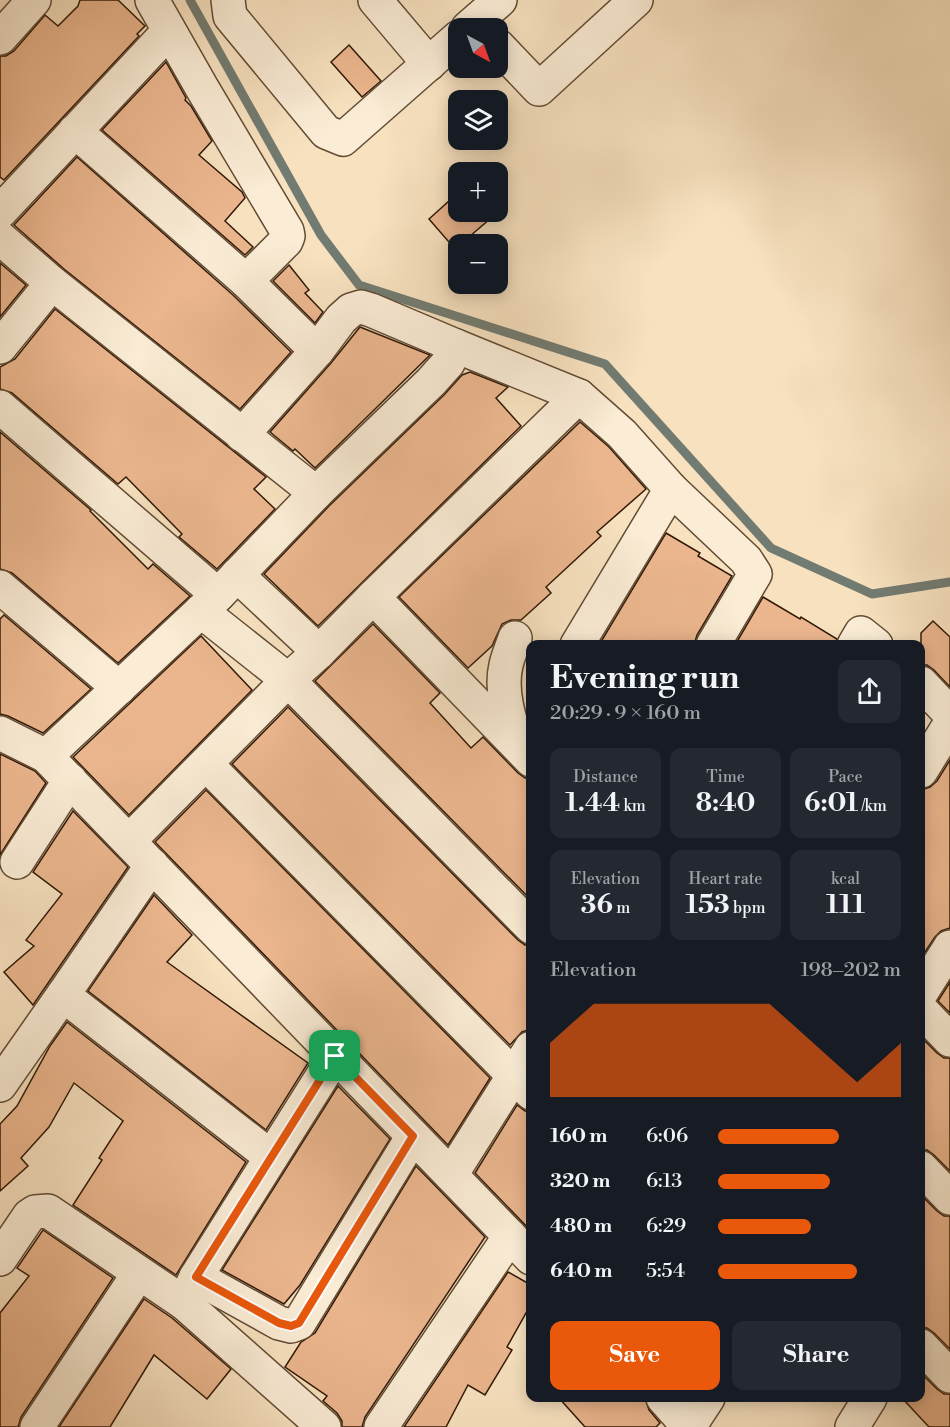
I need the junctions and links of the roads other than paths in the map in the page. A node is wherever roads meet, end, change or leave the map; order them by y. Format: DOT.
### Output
graph roads {
  1 [pos="34,0"];
  2 [pos="152,0"];
  3 [pos="228,0"];
  4 [pos="375,0"];
  5 [pos="500,0"];
  6 [pos="636,0"];
  7 [pos="482,18"];
  8 [pos="169,31"];
  9 [pos="0,38"];
  10 [pos="448,48"];
  11 [pos="508,56"];
  12 [pos="429,63"];
  13 [pos="75,131"];
  14 [pos="0,212"];
  15 [pos="0,238"];
  16 [pos="246,281"];
  17 [pos="52,283"];
  18 [pos="456,346"];
  19 [pos="0,347"];
  20 [pos="317,351"];
  21 [pos="579,396"];
  22 [pos="0,407"];
  23 [pos="242,435"];
  24 [pos="671,489"];
  25 [pos="316,493"];
  26 [pos="2,593"];
  27 [pos="219,594"];
  28 [pos="373,597"];
  29 [pos="515,638"];
  30 [pos="581,640"];
  31 [pos="715,640"];
  32 [pos="857,640"];
  33 [pos="870,640"];
  34 [pos="319,652"];
  35 [pos="288,680"];
  36 [pos="925,687"];
  37 [pos="118,688"];
  38 [pos="950,714"];
  39 [pos="950,724"];
  40 [pos="0,733"];
  41 [pos="526,742"];
  42 [pos="46,756"];
  43 [pos="206,764"];
  44 [pos="925,765"];
  45 [pos="70,780"];
  46 [pos="129,841"];
  47 [pos="16,862"];
  48 [pos="152,865"];
  49 [pos="526,922"];
  50 [pos="950,947"];
  51 [pos="925,987"];
  52 [pos="63,995"];
  53 [pos="925,1014"];
  54 [pos="950,1041"];
  55 [pos="335,1056"];
  56 [pos="525,1072"];
  57 [pos="0,1085"];
  58 [pos="413,1136"];
  59 [pos="271,1157"];
  60 [pos="925,1172"];
  61 [pos="451,1175"];
  62 [pos="950,1198"];
  63 [pos="520,1247"];
  64 [pos="0,1259"];
  65 [pos="139,1273"];
  66 [pos="190,1290"];
  67 [pos="925,1350"];
  68 [pos="950,1377"];
  69 [pos="667,1402"];
  70 [pos="705,1402"];
  71 [pos="868,1402"];
  72 [pos="37,1427"];
  73 [pos="324,1427"];
  74 [pos="381,1427"];
  75 [pos="689,1427"];
  76 [pos="852,1427"];
  1 -- 9 [label="street"];
  2 -- 8 [label="street"];
  3 -- 12 [label="street"];
  4 -- 12 [label="street"];
  5 -- 7 [label="street"];
  6 -- 11 [label="street"];
  8 -- 13 [label="street"];
  8 -- 16 [label="street"];
  10 -- 12 [label="street"];
  13 -- 14 [label="street"];
  13 -- 16 [label="street"];
  15 -- 17 [label="street"];
  16 -- 20 [label="street"];
  17 -- 19 [label="street"];
  17 -- 23 [label="street"];
  18 -- 20 [label="street"];
  18 -- 21 [label="street"];
  18 -- 25 [label="street"];
  20 -- 23 [label="street"];
  21 -- 24 [label="street"];
  21 -- 28 [label="street"];
  22 -- 27 [label="street"];
  23 -- 25 [label="street"];
  24 -- 30 [label="street"];
  24 -- 31 [label="street"];
  25 -- 27 [label="street"];
  26 -- 37 [label="street"];
  27 -- 34 [label="street"];
  27 -- 35 [label="street"];
  27 -- 37 [label="street"];
  28 -- 34 [label="street"];
  28 -- 41 [label="street"];
  29 -- 41 [label="street"];
  32 -- 33 [label="street"];
  34 -- 35 [label="street"];
  35 -- 43 [label="street"];
  35 -- 49 [label="street"];
  36 -- 38 [label="street"];
  37 -- 42 [label="street"];
  39 -- 44 [label="street"];
  40 -- 42 [label="street"];
  42 -- 45 [label="street"];
  43 -- 46 [label="street"];
  43 -- 56 [label="street"];
  45 -- 46 [label="street"];
  45 -- 47 [label="street"];
  46 -- 48 [label="street"];
  48 -- 52 [label="street"];
  48 -- 55 [label="street"];
  50 -- 51 [label="street"];
  52 -- 57 [label="street"];
  52 -- 59 [label="street"];
  53 -- 54 [label="street"];
  55 -- 58 [label="street"];
  55 -- 59 [label="street"];
  56 -- 61 [label="street"];
  58 -- 61 [label="street"];
  58 -- 66 [label="street"];
  59 -- 66 [label="street"];
  60 -- 62 [label="street"];
  61 -- 63 [label="street"];
  63 -- 74 [label="street"];
  64 -- 65 [label="street"];
  65 -- 66 [label="street"];
  65 -- 72 [label="street"];
  66 -- 73 [label="street"];
  67 -- 68 [label="street"];
  69 -- 75 [label="street"];
  70 -- 75 [label="street"];
  71 -- 76 [label="street"];
}
